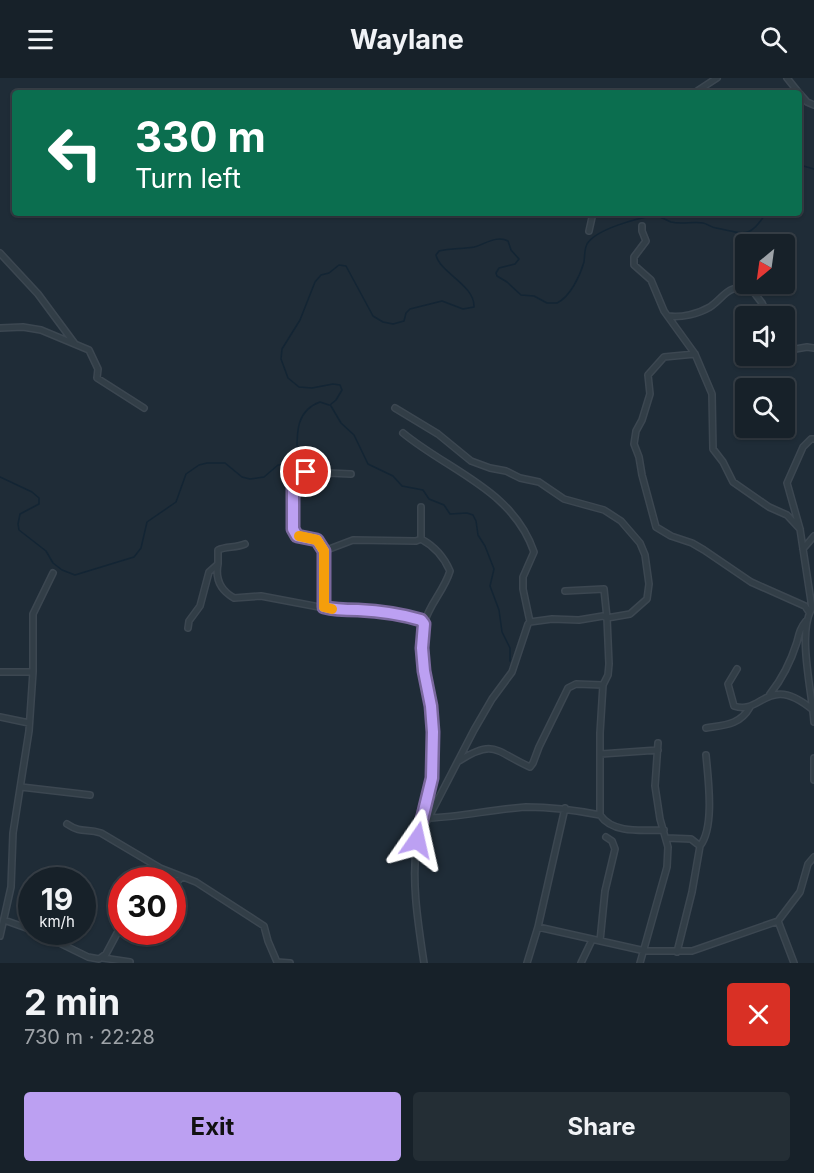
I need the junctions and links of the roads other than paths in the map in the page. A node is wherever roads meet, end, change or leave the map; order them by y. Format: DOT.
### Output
graph roads {
  1 [pos="717,78"];
  2 [pos="787,78"];
  3 [pos="699,90"];
  4 [pos="797,90"];
  5 [pos="802,96"];
  6 [pos="814,105"];
  7 [pos="592,216"];
  8 [pos="642,226"];
  9 [pos="589,231"];
  10 [pos="0,252"];
  11 [pos="763,306"];
  12 [pos="668,316"];
  13 [pos="0,328"];
  14 [pos="75,344"];
  15 [pos="814,348"];
  16 [pos="795,349"];
  17 [pos="695,354"];
  18 [pos="144,408"];
  19 [pos="395,408"];
  20 [pos="403,433"];
  21 [pos="813,438"];
  22 [pos="351,474"];
  23 [pos="421,507"];
  24 [pos="800,529"];
  25 [pos="814,536"];
  26 [pos="421,538"];
  27 [pos="245,544"];
  28 [pos="803,549"];
  29 [pos="324,551"];
  30 [pos="218,564"];
  31 [pos="53,573"];
  32 [pos="565,591"];
  33 [pos="324,607"];
  34 [pos="812,609"];
  35 [pos="607,618"];
  36 [pos="807,620"];
  37 [pos="530,622"];
  38 [pos="424,624"];
  39 [pos="188,628"];
  40 [pos="737,669"];
  41 [pos="0,672"];
  42 [pos="33,672"];
  43 [pos="603,685"];
  44 [pos="770,694"];
  45 [pos="750,707"];
  46 [pos="813,710"];
  47 [pos="0,717"];
  48 [pos="814,722"];
  49 [pos="29,723"];
  50 [pos="706,728"];
  51 [pos="657,743"];
  52 [pos="658,750"];
  53 [pos="601,754"];
  54 [pos="706,755"];
  55 [pos="814,758"];
  56 [pos="459,761"];
  57 [pos="814,773"];
  58 [pos="814,780"];
  59 [pos="21,787"];
  60 [pos="90,795"];
  61 [pos="565,808"];
  62 [pos="600,815"];
  63 [pos="429,818"];
  64 [pos="66,824"];
  65 [pos="664,830"];
  66 [pos="606,837"];
  67 [pos="667,838"];
  68 [pos="417,840"];
  69 [pos="700,846"];
  70 [pos="814,857"];
  71 [pos="158,867"];
  72 [pos="186,878"];
  73 [pos="0,910"];
  74 [pos="6,913"];
  75 [pos="4,920"];
  76 [pos="778,921"];
  77 [pos="18,925"];
  78 [pos="538,927"];
  79 [pos="0,936"];
  80 [pos="592,940"];
  81 [pos="600,941"];
  82 [pos="64,945"];
  83 [pos="110,945"];
  84 [pos="645,951"];
  85 [pos="677,952"];
  86 [pos="103,958"];
  87 [pos="130,962"];
  88 [pos="290,963"];
  89 [pos="424,963"];
  90 [pos="527,963"];
  91 [pos="581,963"];
  92 [pos="640,963"];
  93 [pos="794,963"];
  1 -- 3 [label="street"];
  2 -- 4 [label="street"];
  5 -- 6 [label="street"];
  7 -- 9 [label="street"];
  8 -- 12 [label="street"];
  10 -- 14 [label="street"];
  11 -- 12 [label="street"];
  12 -- 17 [label="street"];
  13 -- 14 [label="street"];
  14 -- 18 [label="street"];
  15 -- 16 [label="street"];
  17 -- 24 [label="street"];
  17 -- 34 [label="street"];
  19 -- 35 [label="street"];
  20 -- 37 [label="street"];
  21 -- 24 [label="street"];
  22 -- 29 [label="street"];
  23 -- 26 [label="street"];
  24 -- 28 [label="street"];
  25 -- 28 [label="street"];
  26 -- 29 [label="street"];
  26 -- 38 [label="street"];
  27 -- 30 [label="street"];
  28 -- 34 [label="street"];
  29 -- 33 [label="street"];
  30 -- 33 [label="street"];
  30 -- 39 [label="street"];
  31 -- 42 [label="street"];
  32 -- 35 [label="street"];
  33 -- 38 [label="street"];
  34 -- 36 [label="street"];
  35 -- 37 [label="street"];
  35 -- 43 [label="street"];
  36 -- 44 [label="street"];
  36 -- 46 [label="street"];
  37 -- 56 [label="street"];
  38 -- 68 [label="street"];
  40 -- 45 [label="street"];
  41 -- 42 [label="street"];
  42 -- 49 [label="street"];
  43 -- 53 [label="street"];
  43 -- 56 [label="street"];
  44 -- 45 [label="street"];
  44 -- 46 [label="street"];
  45 -- 50 [label="street"];
  46 -- 48 [label="street"];
  47 -- 49 [label="street"];
  49 -- 59 [label="street"];
  51 -- 52 [label="street"];
  52 -- 53 [label="street"];
  52 -- 65 [label="street"];
  53 -- 62 [label="street"];
  54 -- 69 [label="street"];
  55 -- 57 [label="street"];
  56 -- 63 [label="street"];
  57 -- 58 [label="street"];
  59 -- 60 [label="street"];
  59 -- 74 [label="street"];
  61 -- 62 [label="street"];
  61 -- 63 [label="street"];
  61 -- 78 [label="street"];
  62 -- 65 [label="street"];
  63 -- 68 [label="street"];
  64 -- 71 [label="street"];
  65 -- 67 [label="street"];
  66 -- 81 [label="street"];
  67 -- 69 [label="street"];
  67 -- 84 [label="street"];
  68 -- 89 [label="street"];
  69 -- 85 [label="street"];
  70 -- 76 [label="street"];
  72 -- 88 [label="street"];
  73 -- 74 [label="street"];
  74 -- 75 [label="street"];
  75 -- 77 [label="street"];
  75 -- 79 [label="street"];
  76 -- 85 [label="street"];
  76 -- 93 [label="street"];
  78 -- 80 [label="street"];
  78 -- 90 [label="street"];
  80 -- 81 [label="street"];
  80 -- 91 [label="street"];
  81 -- 84 [label="street"];
  82 -- 86 [label="street"];
  83 -- 86 [label="street"];
  84 -- 85 [label="street"];
  84 -- 92 [label="street"];
  86 -- 87 [label="street"];
}
